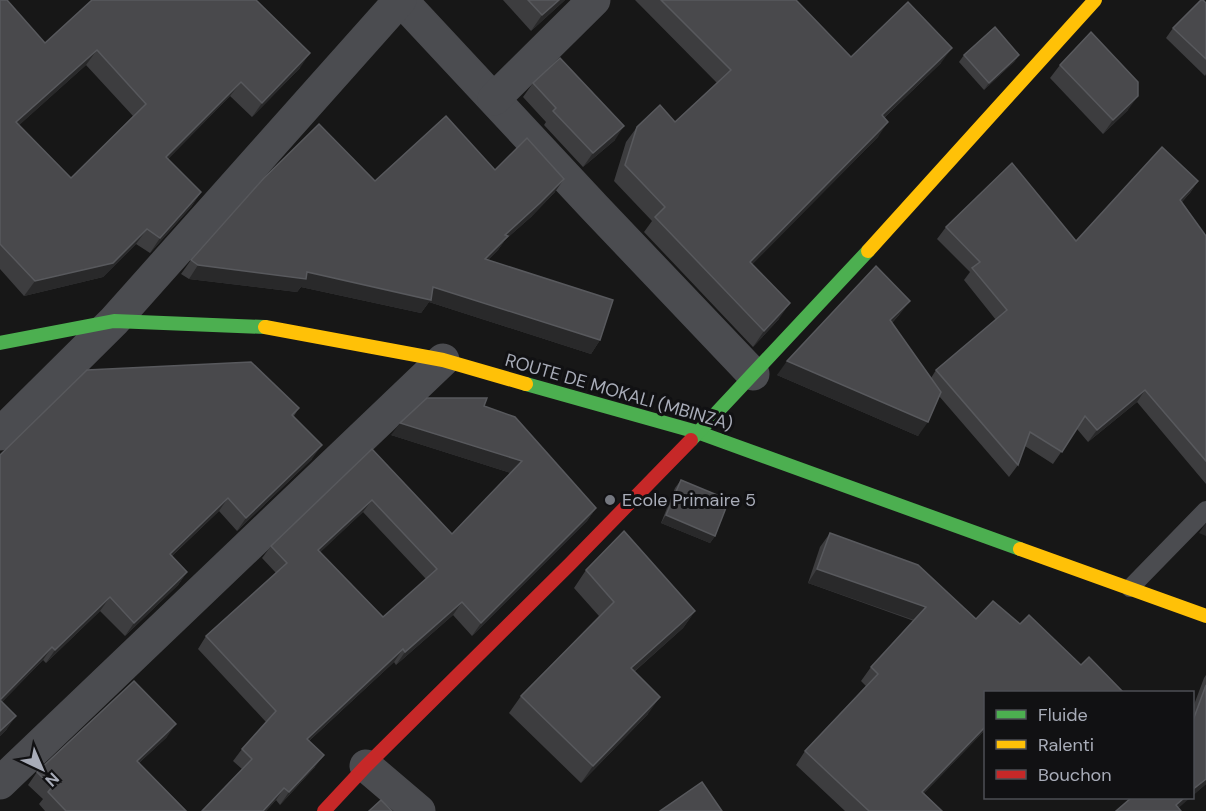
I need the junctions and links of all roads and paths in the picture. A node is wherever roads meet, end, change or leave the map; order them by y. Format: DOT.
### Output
graph roads {
  1 [pos="401,0"];
  2 [pos="594,0"];
  3 [pos="1095,0"];
  4 [pos="494,99"];
  5 [pos="114,321"];
  6 [pos="0,343"];
  7 [pos="443,360"];
  8 [pos="753,374"];
  9 [pos="697,432"];
  10 [pos="0,434"];
  11 [pos="1206,510"];
  12 [pos="1130,588"];
  13 [pos="1206,616"];
  14 [pos="366,766"];
  15 [pos="0,783"];
  16 [pos="324,811"];
  17 [pos="419,811"];
  1 -- 4 [label="street"];
  1 -- 5 [label="street"];
  2 -- 4 [label="street"];
  3 -- 8 [label="street"];
  4 -- 8 [label="street"];
  5 -- 6 [label="street, ROUTE DE MOKALI (MBINZA)"];
  5 -- 7 [label="street, ROUTE DE MOKALI (MBINZA)"];
  5 -- 10 [label="street"];
  7 -- 9 [label="street, ROUTE DE MOKALI (MBINZA)"];
  7 -- 15 [label="street"];
  8 -- 9 [label="street"];
  9 -- 12 [label="street, ROUTE DE MOKALI (MBINZA)"];
  9 -- 14 [label="street"];
  11 -- 12 [label="lane"];
  12 -- 13 [label="street, ROUTE DE MOKALI (MBINZA)"];
  14 -- 16 [label="street"];
  14 -- 17 [label="street"];
}
